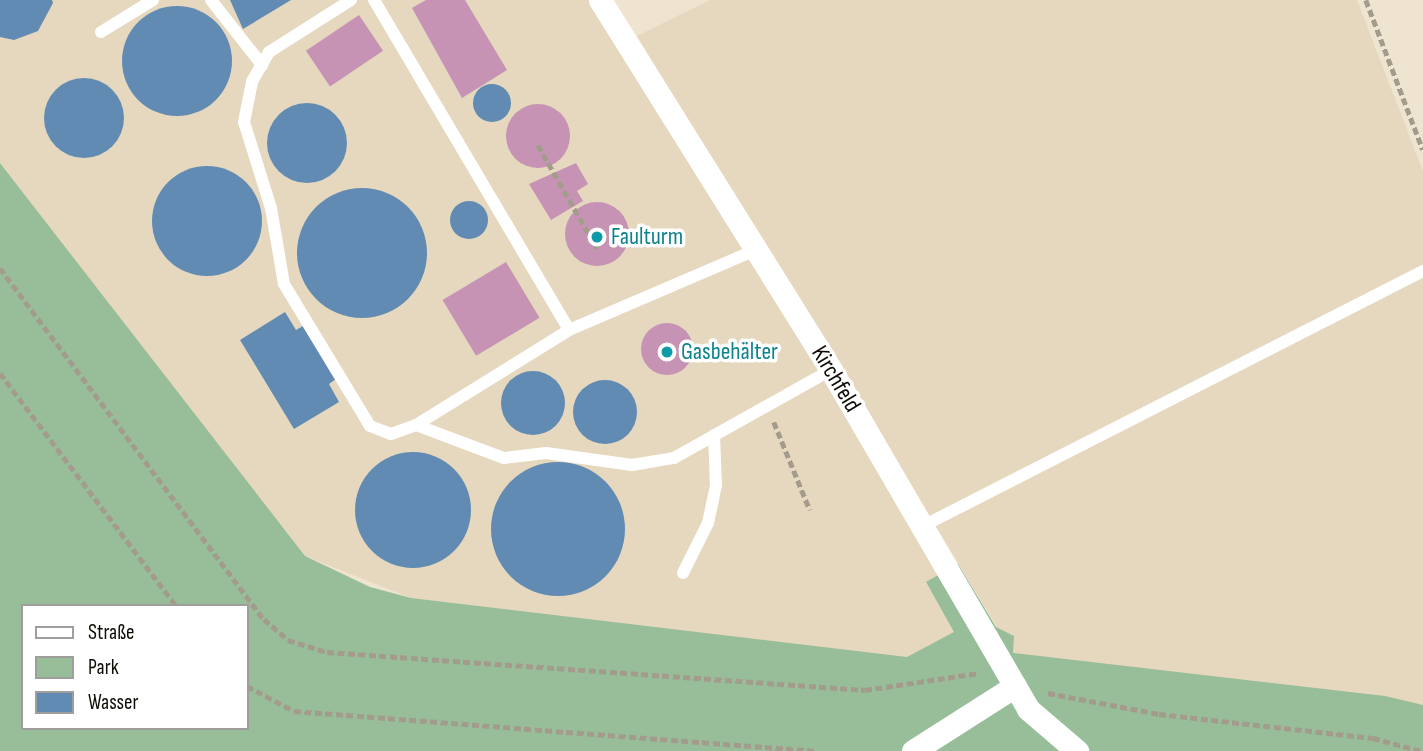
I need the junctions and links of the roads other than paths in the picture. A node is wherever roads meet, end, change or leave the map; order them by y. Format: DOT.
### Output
graph roads {
  1 [pos="153,0"];
  2 [pos="211,0"];
  3 [pos="351,0"];
  4 [pos="374,0"];
  5 [pos="600,0"];
  6 [pos="101,32"];
  7 [pos="262,65"];
  8 [pos="756,250"];
  9 [pos="1423,271"];
  10 [pos="569,330"];
  11 [pos="831,370"];
  12 [pos="416,425"];
  13 [pos="714,435"];
  14 [pos="921,527"];
  15 [pos="683,573"];
  16 [pos="1015,686"];
  17 [pos="913,751"];
  18 [pos="1077,751"];
  1 -- 6 [label="lane"];
  2 -- 7 [label="lane"];
  3 -- 7 [label="lane"];
  4 -- 10 [label="lane"];
  5 -- 8 [label="street, Kirchfeld"];
  7 -- 12 [label="lane"];
  8 -- 10 [label="lane"];
  8 -- 11 [label="street, Kirchfeld"];
  9 -- 14 [label="lane"];
  10 -- 12 [label="lane"];
  11 -- 13 [label="lane"];
  11 -- 14 [label="street, Kirchfeld"];
  12 -- 13 [label="lane"];
  13 -- 15 [label="lane"];
  14 -- 16 [label="street, Kirchfeld"];
  16 -- 17 [label="street"];
  16 -- 18 [label="street, Kirchfeld"];
}
